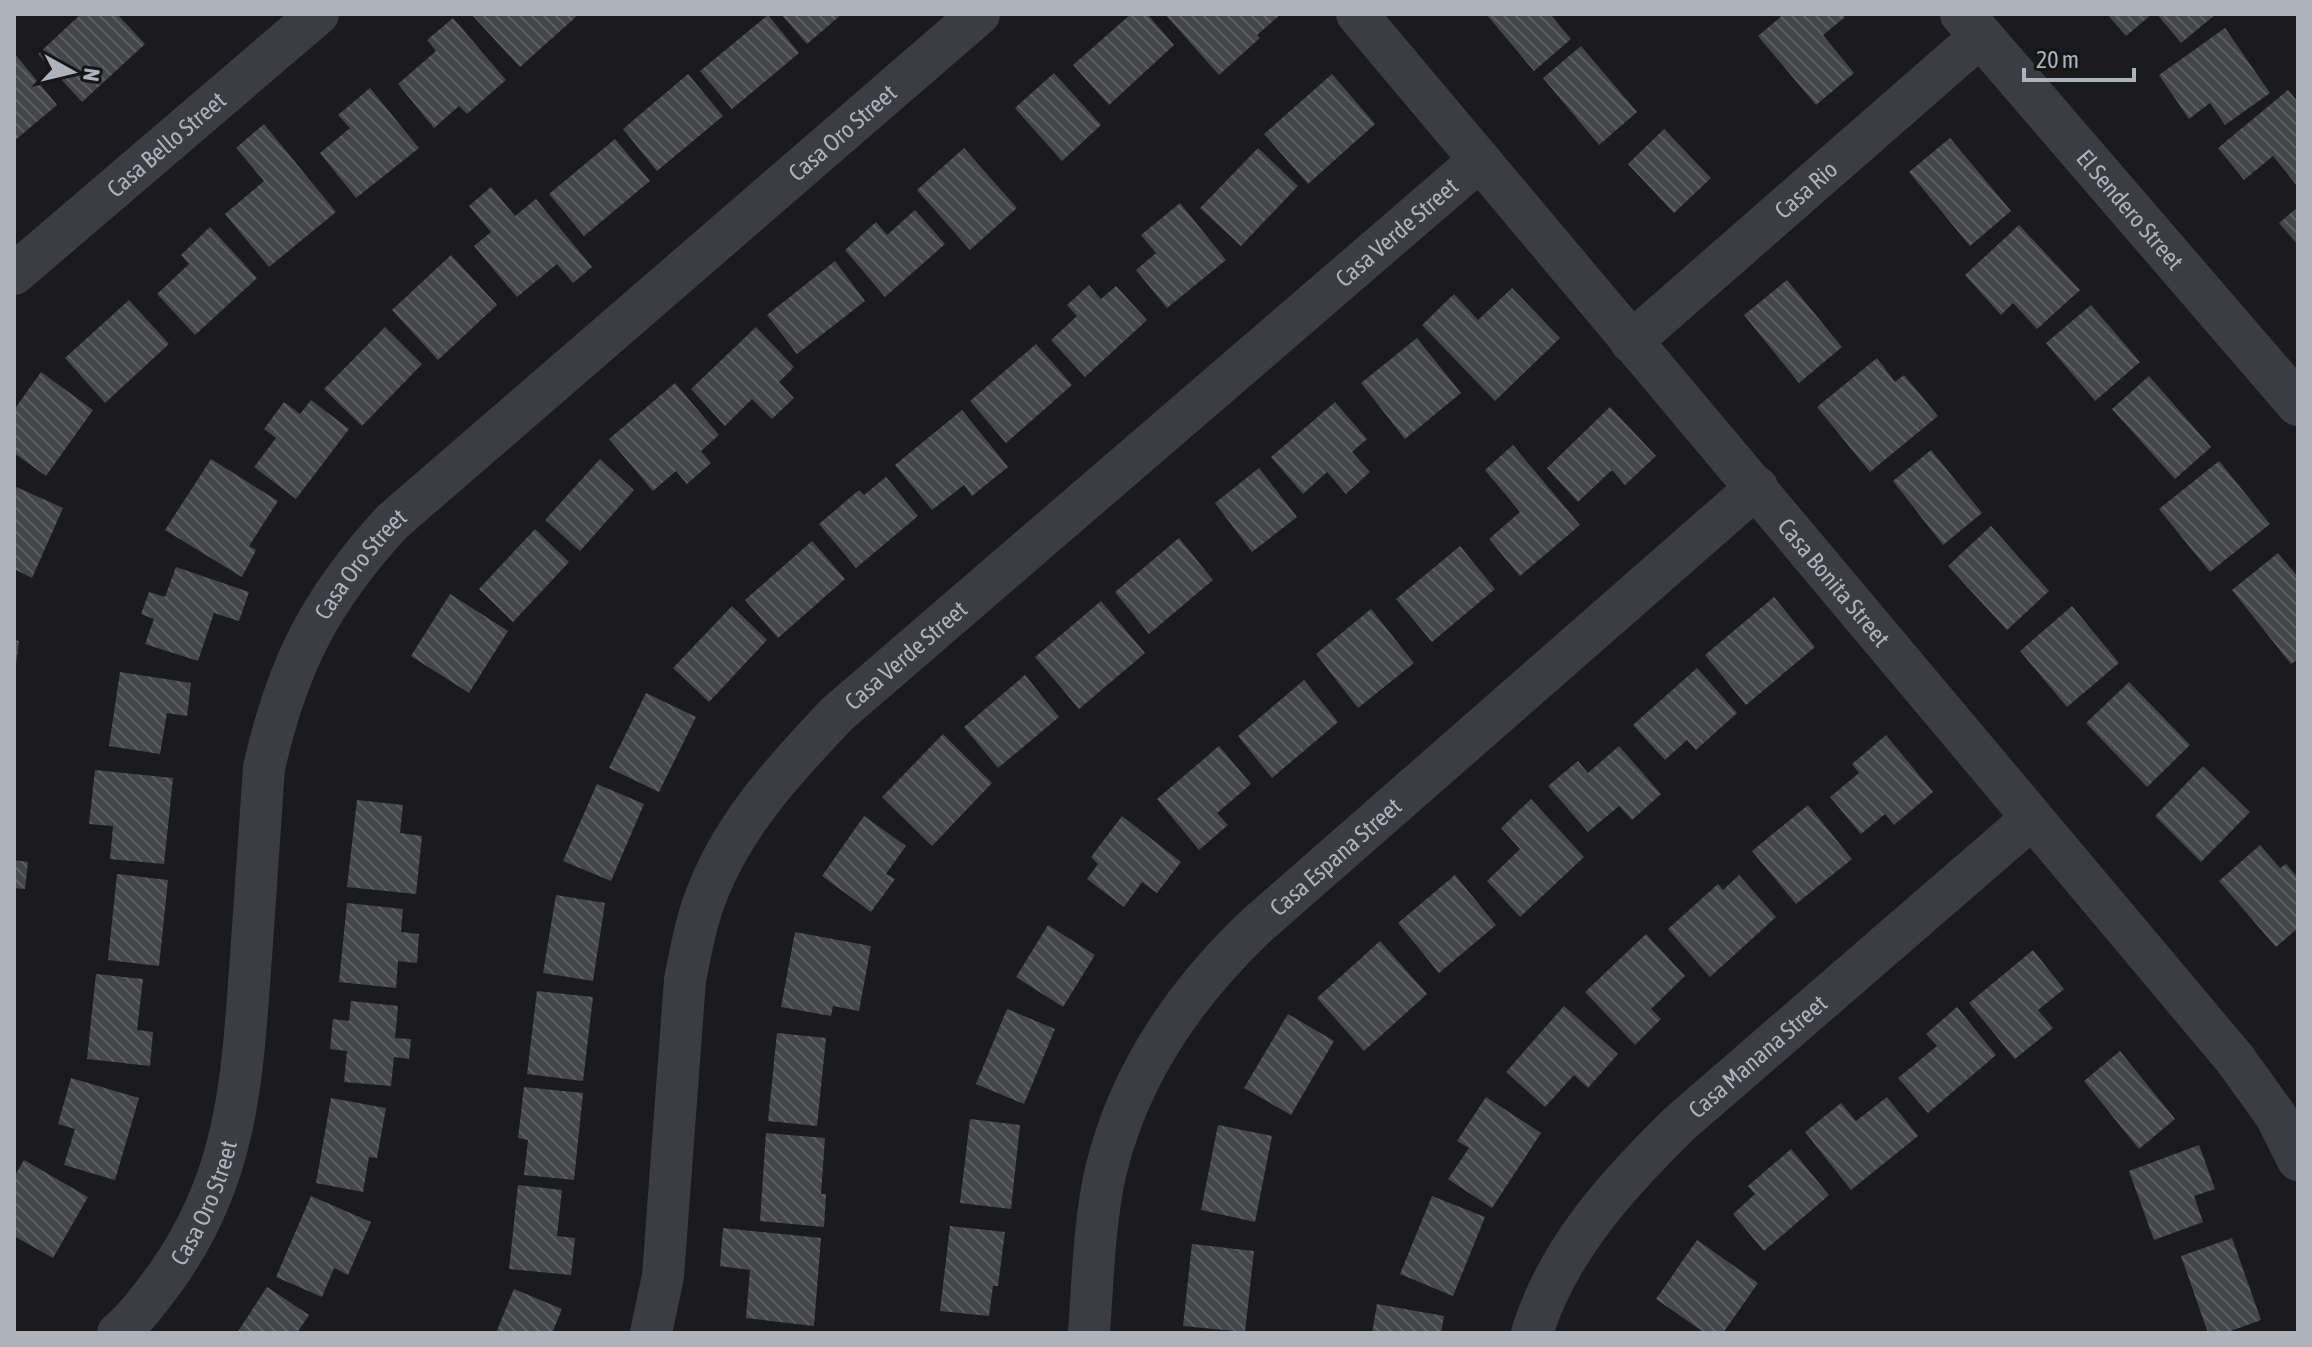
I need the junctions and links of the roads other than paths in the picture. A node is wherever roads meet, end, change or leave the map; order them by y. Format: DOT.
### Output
graph roads {
  1 [pos="318,14"];
  2 [pos="979,14"];
  3 [pos="1357,14"];
  4 [pos="1972,25"];
  5 [pos="1480,160"];
  6 [pos="14,274"];
  7 [pos="1631,342"];
  8 [pos="2298,404"];
  9 [pos="1757,487"];
  10 [pos="2031,819"];
  11 [pos="2298,1160"];
  12 [pos="118,1333"];
  13 [pos="651,1333"];
  14 [pos="1089,1333"];
  15 [pos="1532,1333"];
  1 -- 6 [label="street, Casa Bello Street"];
  2 -- 12 [label="street, Casa Oro Street"];
  3 -- 5 [label="street, Casa Bonita Street"];
  4 -- 7 [label="street, Casa Rio"];
  4 -- 8 [label="street, El Sendero Street"];
  5 -- 7 [label="street, Casa Bonita Street"];
  5 -- 13 [label="street, Casa Verde Street"];
  7 -- 9 [label="street, Casa Bonita Street"];
  9 -- 10 [label="street, Casa Bonita Street"];
  9 -- 14 [label="street, Casa Espana Street"];
  10 -- 11 [label="street, Casa Bonita Street"];
  10 -- 15 [label="street, Casa Manana Street"];
}
